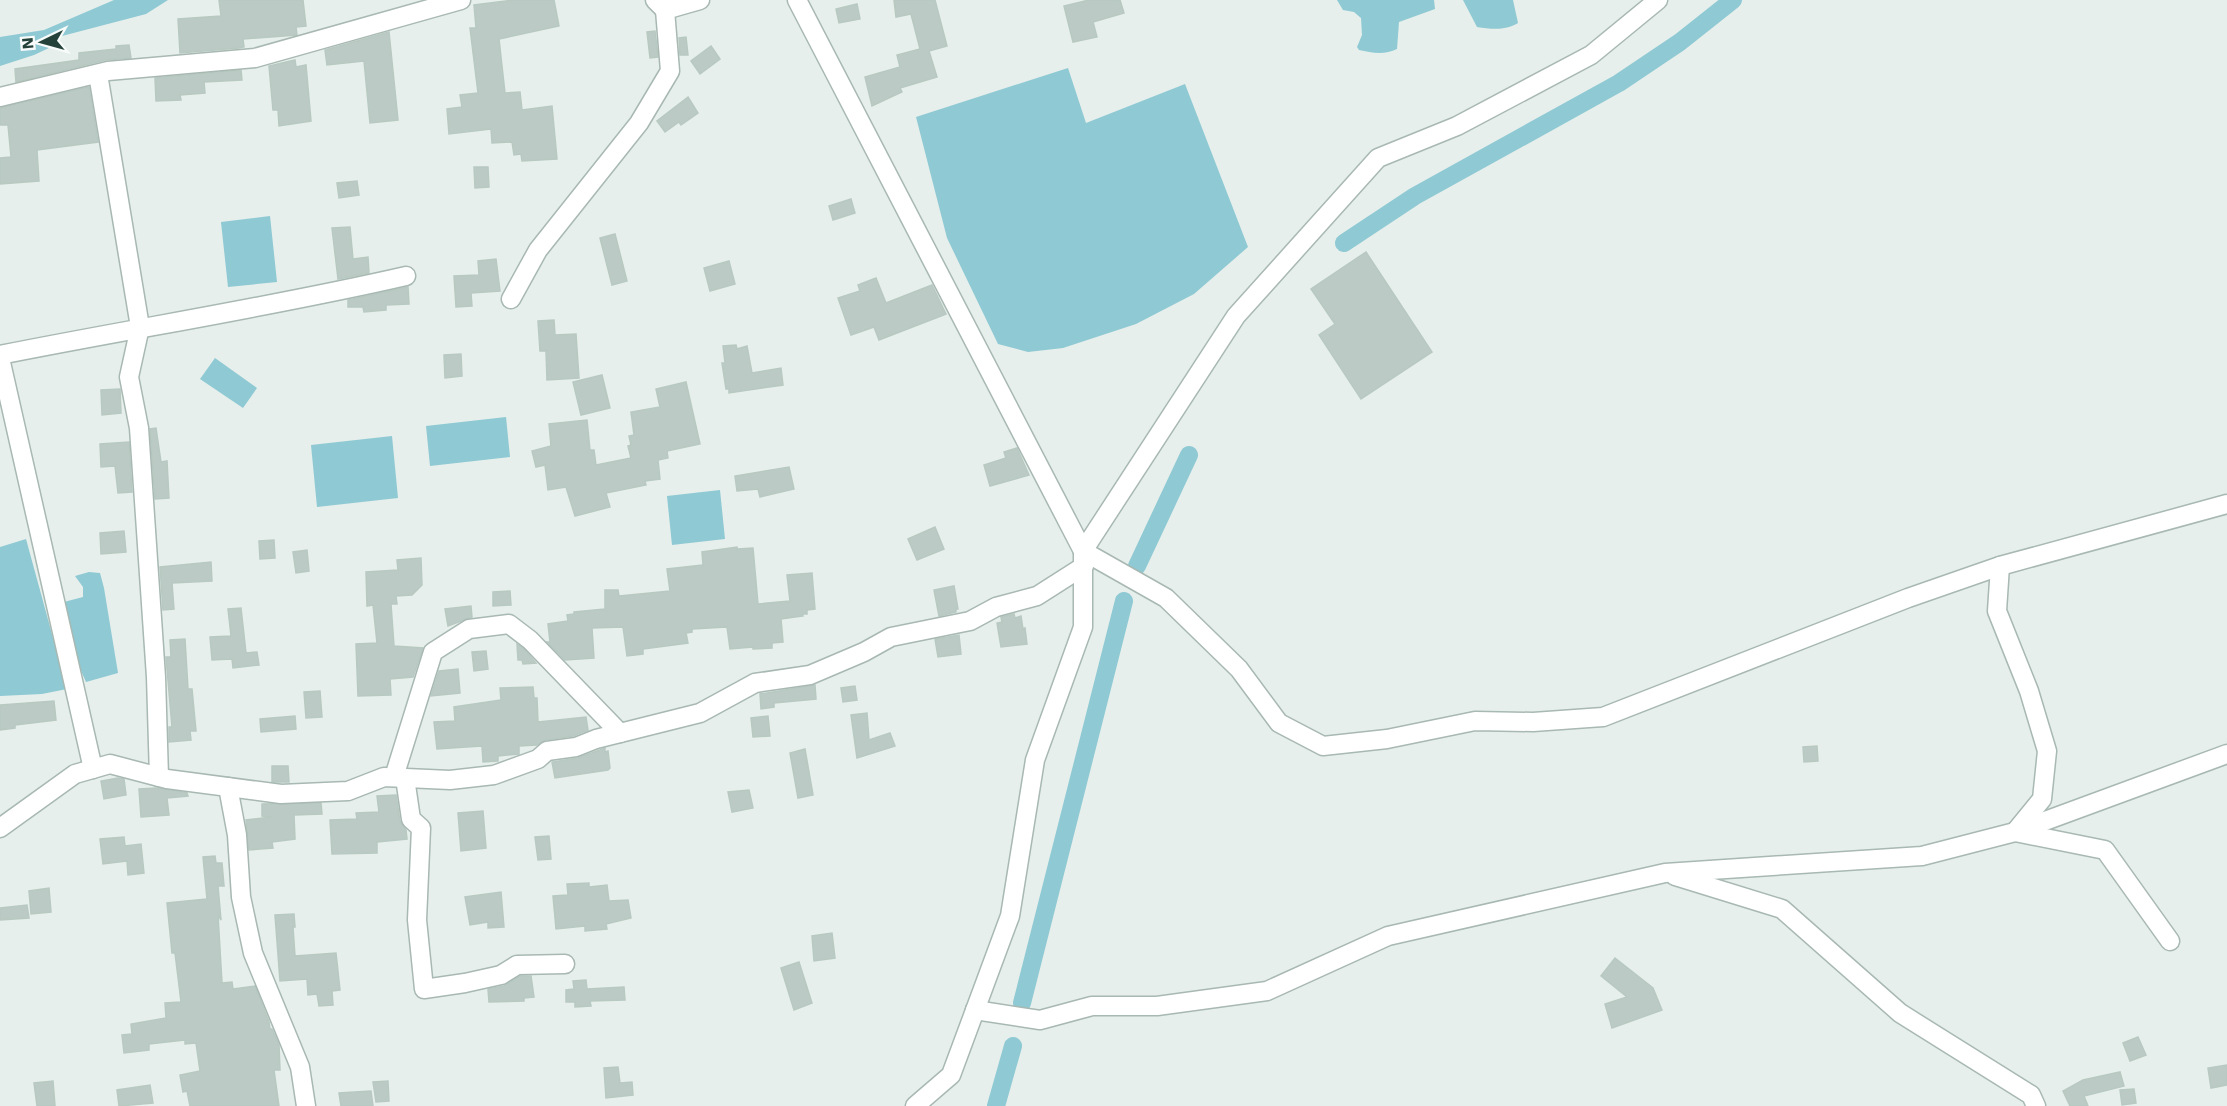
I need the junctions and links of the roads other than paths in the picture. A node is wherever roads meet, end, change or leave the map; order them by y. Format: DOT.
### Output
graph roads {
  1 [pos="461,0"];
  2 [pos="700,0"];
  3 [pos="797,0"];
  4 [pos="1658,0"];
  5 [pos="660,5"];
  6 [pos="98,74"];
  7 [pos="0,97"];
  8 [pos="406,276"];
  9 [pos="511,299"];
  10 [pos="140,327"];
  11 [pos="0,356"];
  12 [pos="2227,504"];
  13 [pos="1084,559"];
  14 [pos="2000,566"];
  15 [pos="620,733"];
  16 [pos="2227,754"];
  17 [pos="93,769"];
  18 [pos="159,777"];
  19 [pos="399,778"];
  20 [pos="228,787"];
  21 [pos="0,828"];
  22 [pos="2015,832"];
  23 [pos="1665,873"];
  24 [pos="2170,941"];
  25 [pos="566,964"];
  26 [pos="975,1010"];
  27 [pos="306,1106"];
  28 [pos="915,1106"];
  29 [pos="2036,1106"];
  1 -- 6 [label="street"];
  2 -- 5 [label="street"];
  3 -- 13 [label="street"];
  4 -- 13 [label="street"];
  5 -- 9 [label="street"];
  6 -- 7 [label="street"];
  6 -- 10 [label="street"];
  8 -- 10 [label="street"];
  10 -- 11 [label="street"];
  10 -- 18 [label="street"];
  11 -- 17 [label="street"];
  12 -- 14 [label="street"];
  13 -- 14 [label="street"];
  13 -- 15 [label="street"];
  13 -- 26 [label="street"];
  14 -- 22 [label="street"];
  15 -- 19 [label="street"];
  15 -- 19 [label="street"];
  16 -- 22 [label="street"];
  17 -- 18 [label="street"];
  17 -- 21 [label="street"];
  18 -- 20 [label="street"];
  19 -- 20 [label="street"];
  19 -- 25 [label="street"];
  20 -- 27 [label="street"];
  22 -- 23 [label="street"];
  22 -- 24 [label="street"];
  23 -- 26 [label="street"];
  23 -- 29 [label="street"];
  26 -- 28 [label="street"];
}
